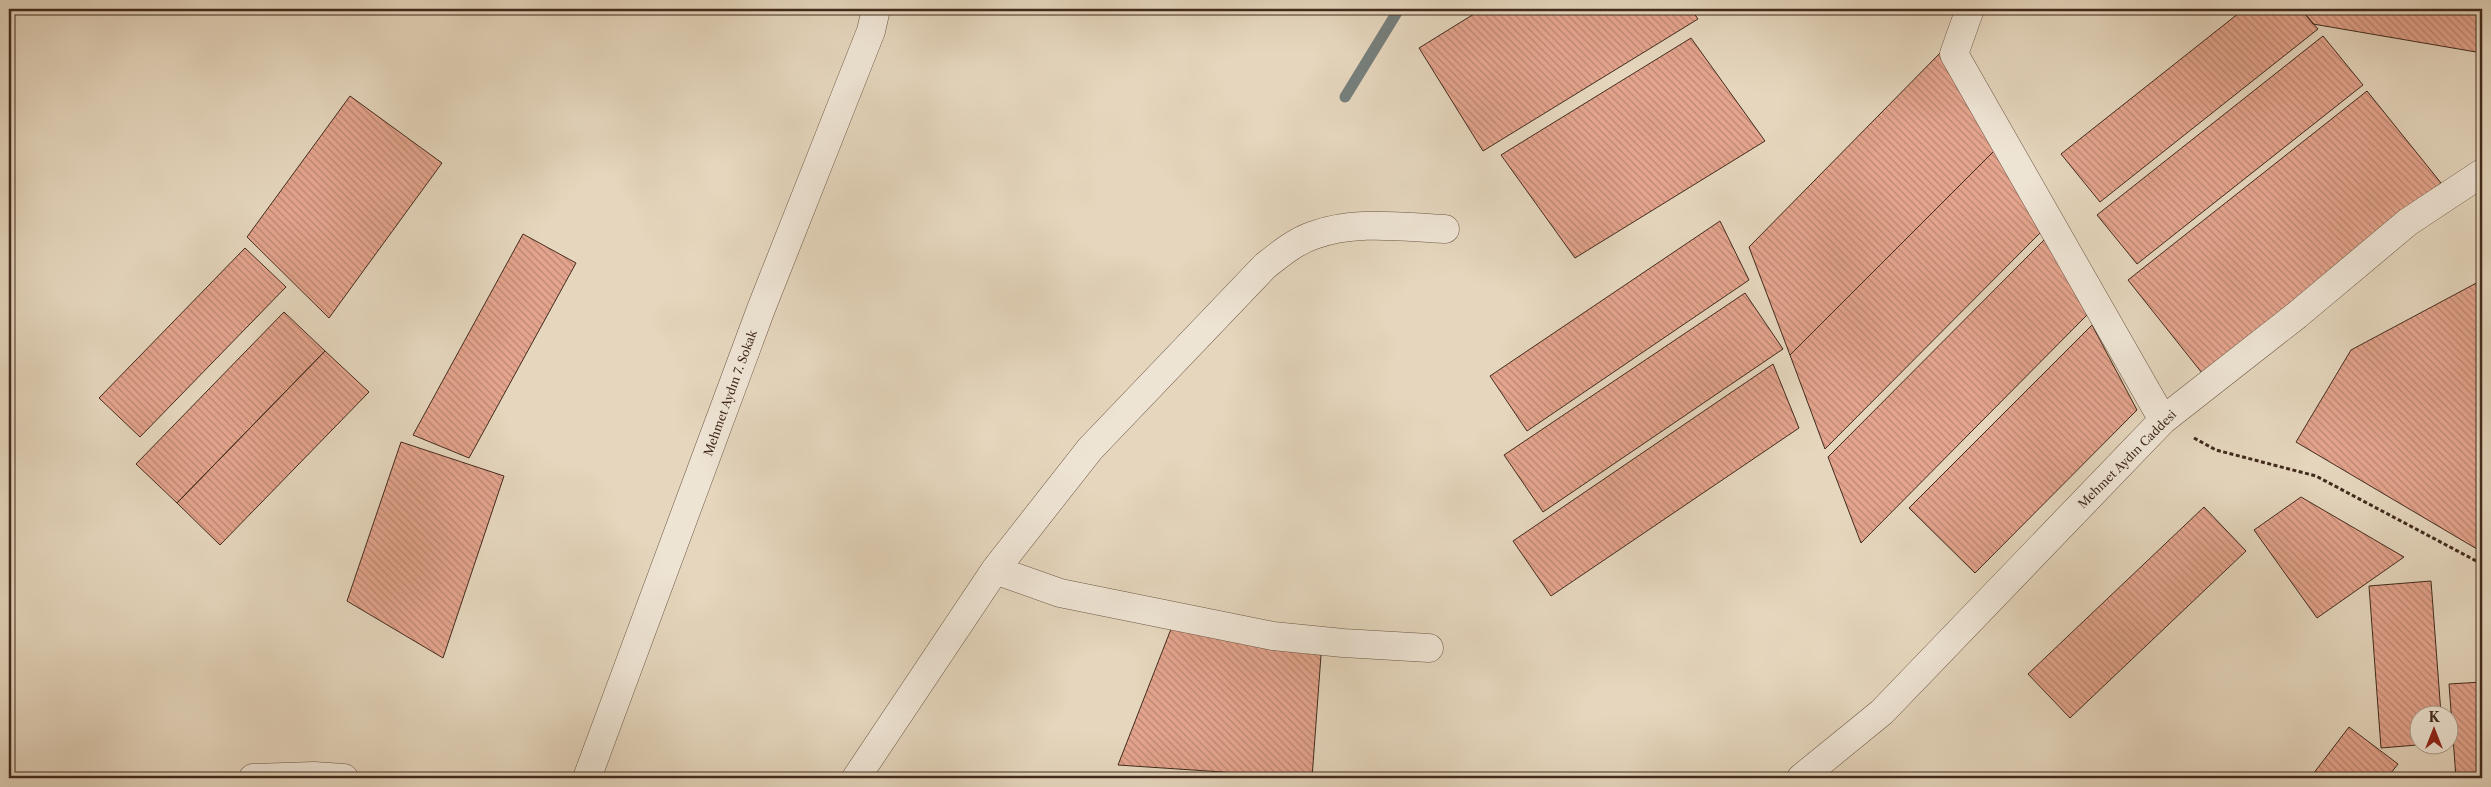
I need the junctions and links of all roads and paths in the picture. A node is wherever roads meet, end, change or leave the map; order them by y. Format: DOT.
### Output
graph roads {
  1 [pos="876,9"];
  2 [pos="1970,9"];
  3 [pos="2482,173"];
  4 [pos="1445,229"];
  5 [pos="2163,420"];
  6 [pos="2482,564"];
  7 [pos="995,570"];
  8 [pos="1429,648"];
  9 [pos="253,778"];
  10 [pos="344,778"];
  11 [pos="587,778"];
  12 [pos="856,778"];
  13 [pos="1801,778"];
  1 -- 11 [label="street, Mehmet Aydın 7. Sokak"];
  2 -- 5 [label="street"];
  3 -- 5 [label="street, Mehmet Aydın Caddesi"];
  4 -- 7 [label="street"];
  5 -- 6 [label="path"];
  5 -- 13 [label="street, Mehmet Aydın Caddesi"];
  7 -- 8 [label="street"];
  7 -- 12 [label="street"];
  9 -- 10 [label="street"];
}
